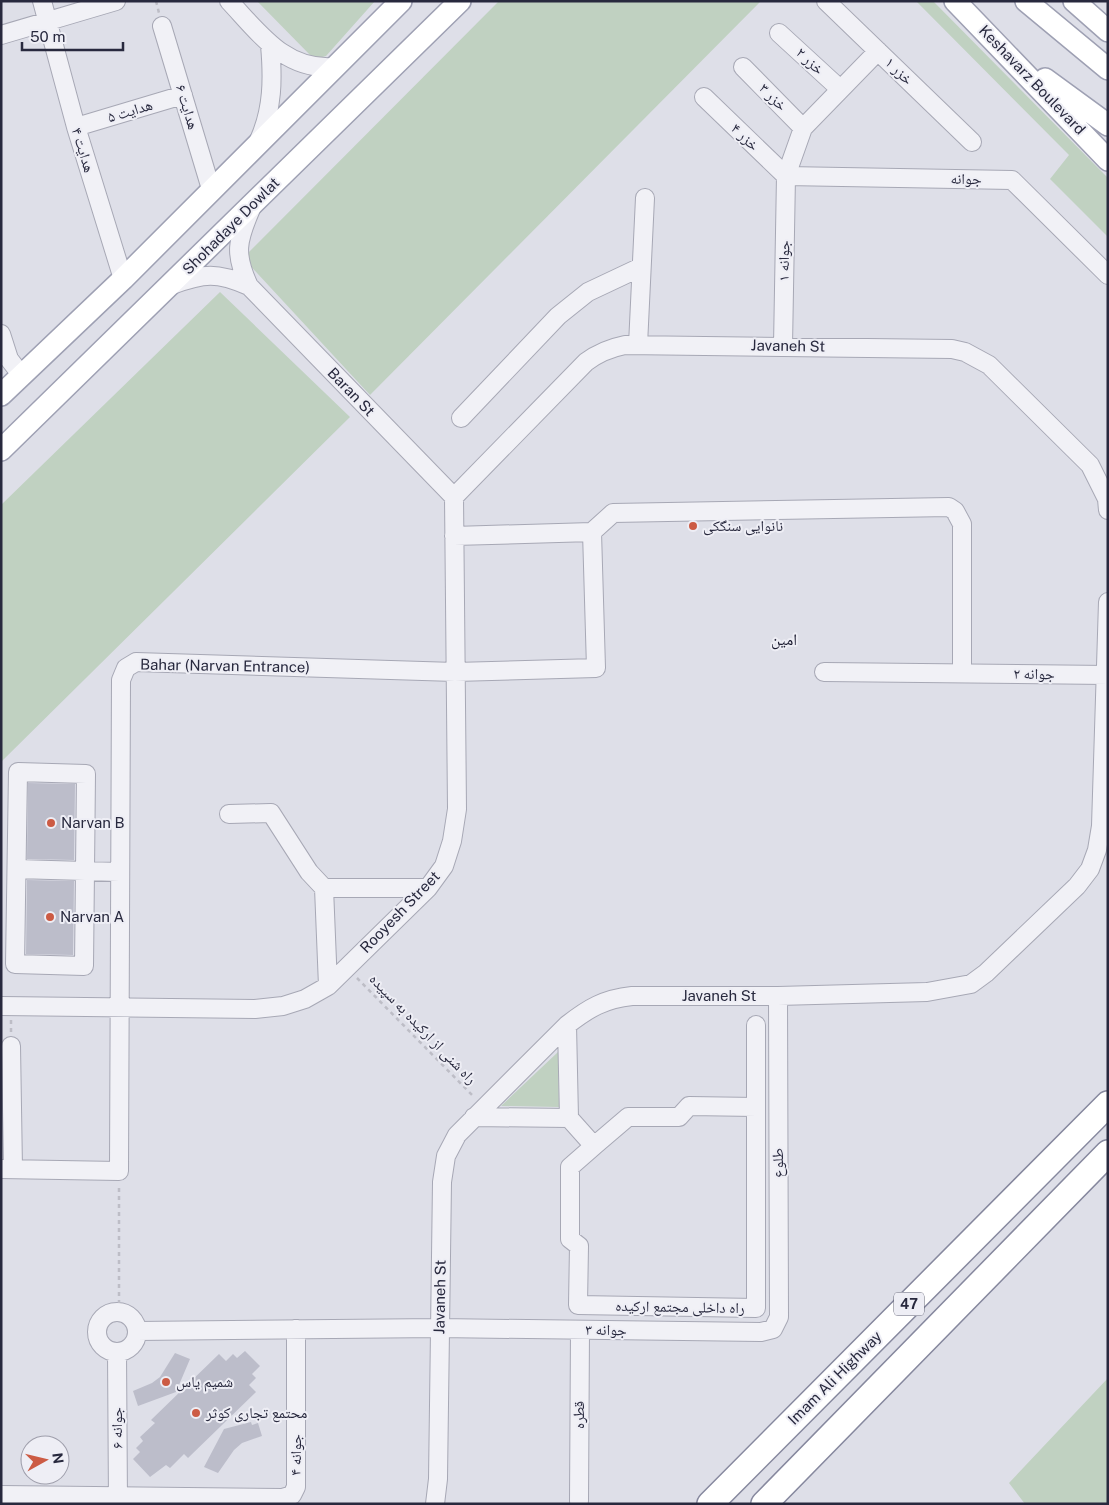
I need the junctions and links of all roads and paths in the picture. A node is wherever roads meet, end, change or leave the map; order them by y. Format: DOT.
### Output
graph roads {
  1 [pos="42,1"];
  2 [pos="116,1"];
  3 [pos="229,1"];
  4 [pos="401,1"];
  5 [pos="460,1"];
  6 [pos="826,1"];
  7 [pos="955,1"];
  8 [pos="1026,1"];
  9 [pos="1074,1"];
  10 [pos="47,21"];
  11 [pos="162,26"];
  12 [pos="1108,31"];
  13 [pos="779,33"];
  14 [pos="1,35"];
  15 [pos="270,45"];
  16 [pos="1002,48"];
  17 [pos="878,51"];
  18 [pos="333,67"];
  19 [pos="743,67"];
  20 [pos="1108,69"];
  21 [pos="840,90"];
  22 [pos="183,95"];
  23 [pos="704,97"];
  24 [pos="1108,125"];
  25 [pos="76,127"];
  26 [pos="803,128"];
  27 [pos="972,142"];
  28 [pos="257,145"];
  29 [pos="1108,160"];
  30 [pos="786,176"];
  31 [pos="211,189"];
  32 [pos="645,198"];
  33 [pos="252,207"];
  34 [pos="641,267"];
  35 [pos="1108,275"];
  36 [pos="122,279"];
  37 [pos="172,286"];
  38 [pos="249,286"];
  39 [pos="1,334"];
  40 [pos="638,345"];
  41 [pos="783,346"];
  42 [pos="5,360"];
  43 [pos="22,376"];
  44 [pos="1,395"];
  45 [pos="461,418"];
  46 [pos="1,450"];
  47 [pos="454,497"];
  48 [pos="1108,510"];
  49 [pos="592,532"];
  50 [pos="454,536"];
  51 [pos="1108,602"];
  52 [pos="455,672"];
  53 [pos="824,672"];
  54 [pos="962,672"];
  55 [pos="1107,675"];
  56 [pos="229,814"];
  57 [pos="17,869"];
  58 [pos="85,871"];
  59 [pos="112,872"];
  60 [pos="324,888"];
  61 [pos="428,888"];
  62 [pos="347,967"];
  63 [pos="328,986"];
  64 [pos="778,996"];
  65 [pos="6,1006"];
  66 [pos="118,1007"];
  67 [pos="567,1025"];
  68 [pos="756,1025"];
  69 [pos="11,1046"];
  70 [pos="1108,1104"];
  71 [pos="756,1107"];
  72 [pos="479,1112"];
  73 [pos="575,1124"];
  74 [pos="594,1146"];
  75 [pos="1108,1153"];
  76 [pos="7,1169"];
  77 [pos="119,1171"];
  78 [pos="119,1312"];
  79 [pos="439,1328"];
  80 [pos="296,1329"];
  81 [pos="773,1329"];
  82 [pos="137,1330"];
  83 [pos="580,1330"];
  84 [pos="117,1352"];
  85 [pos="10,1498"];
  86 [pos="118,1500"];
  87 [pos="579,1501"];
  88 [pos="435,1504"];
  89 [pos="710,1504"];
  90 [pos="764,1504"];
  1 -- 10 [label="street, هدایت ۴"];
  2 -- 10 [label="street"];
  3 -- 15 [label="street"];
  4 -- 18 [label="main road"];
  5 -- 33 [label="main road, Shohadaye Dowlat"];
  6 -- 17 [label="street, خزر ۱"];
  7 -- 16 [label="main road, Keshavarz Boulevard"];
  8 -- 20 [label="main road"];
  9 -- 12 [label="main road"];
  10 -- 14 [label="street"];
  10 -- 25 [label="street, هدایت ۴"];
  11 -- 22 [label="street, هدایت ۶"];
  13 -- 21 [label="street, خزر ۲"];
  15 -- 18 [label="street"];
  15 -- 28 [label="street"];
  16 -- 24 [label="main road"];
  16 -- 29 [label="main road, Keshavarz Boulevard"];
  17 -- 21 [label="street"];
  17 -- 27 [label="street, خزر ۱"];
  18 -- 28 [label="main road"];
  19 -- 26 [label="street, خزر ۳"];
  21 -- 26 [label="street"];
  22 -- 25 [label="street, هدایت ۵"];
  22 -- 31 [label="street, هدایت ۶"];
  23 -- 30 [label="street, خزر ۴"];
  25 -- 36 [label="street, هدایت ۴"];
  26 -- 30 [label="street, جوانه ۱"];
  28 -- 31 [label="main road"];
  30 -- 35 [label="street, جوانه"];
  30 -- 41 [label="street, جوانه ۱"];
  31 -- 36 [label="main road"];
  32 -- 34 [label="street"];
  33 -- 37 [label="main road, Shohadaye Dowlat"];
  33 -- 38 [label="street"];
  34 -- 40 [label="street"];
  34 -- 45 [label="street"];
  36 -- 43 [label="main road"];
  37 -- 38 [label="street"];
  37 -- 46 [label="main road, Shohadaye Dowlat"];
  38 -- 47 [label="street, Baran St"];
  39 -- 42 [label="street"];
  40 -- 41 [label="street, Javaneh St"];
  40 -- 47 [label="street, Javaneh St"];
  41 -- 48 [label="street, Javaneh St"];
  42 -- 43 [label="street"];
  43 -- 44 [label="main road"];
  47 -- 50 [label="street, Rooyesh Street"];
  49 -- 50 [label="street"];
  49 -- 52 [label="street, Bahar (Narvan Entrance)"];
  49 -- 54 [label="street"];
  50 -- 52 [label="street, Rooyesh Street"];
  51 -- 55 [label="street, Javaneh St"];
  52 -- 59 [label="street, Bahar (Narvan Entrance)"];
  52 -- 61 [label="street, Rooyesh Street"];
  53 -- 54 [label="street, جوانه ۲"];
  54 -- 55 [label="street, جوانه ۲"];
  55 -- 64 [label="street, Javaneh St"];
  56 -- 60 [label="street"];
  57 -- 58 [label="street"];
  57 -- 58 [label="street"];
  57 -- 58 [label="street"];
  58 -- 59 [label="street"];
  59 -- 66 [label="street, Bahar (Narvan Entrance)"];
  60 -- 61 [label="street"];
  60 -- 63 [label="street"];
  61 -- 62 [label="street, Rooyesh Street"];
  62 -- 63 [label="street, Rooyesh Street"];
  62 -- 72 [label="path, راه شنی از ارکیده به سپیده"];
  63 -- 66 [label="street, Rooyesh Street"];
  64 -- 67 [label="street, Javaneh St"];
  64 -- 81 [label="street, طلوع"];
  65 -- 66 [label="street, Rooyesh Street"];
  65 -- 69 [label="path"];
  66 -- 77 [label="street, Bahar (Narvan Entrance)"];
  67 -- 72 [label="street, Javaneh St"];
  67 -- 73 [label="street"];
  68 -- 71 [label="street, راه داخلی مجتمع ارکیده"];
  69 -- 76 [label="street"];
  70 -- 89 [label="highway, Imam Ali Highway / 47"];
  71 -- 74 [label="street, راه داخلی مجتمع ارکیده"];
  71 -- 74 [label="street, راه داخلی مجتمع ارکیده"];
  72 -- 73 [label="street"];
  72 -- 79 [label="street, Javaneh St"];
  73 -- 74 [label="street"];
  75 -- 90 [label="highway, 47"];
  76 -- 77 [label="street"];
  77 -- 78 [label="path"];
  78 -- 82 [label="street"];
  78 -- 84 [label="street"];
  79 -- 80 [label="street"];
  79 -- 83 [label="street, جوانه ۳"];
  79 -- 88 [label="street, Javaneh St"];
  80 -- 82 [label="street"];
  80 -- 86 [label="street, جوانه ۴"];
  81 -- 83 [label="street, جوانه ۳"];
  82 -- 84 [label="street"];
  83 -- 87 [label="street, قطره"];
  84 -- 86 [label="street, جوانه ۶"];
  85 -- 86 [label="street"];
}
